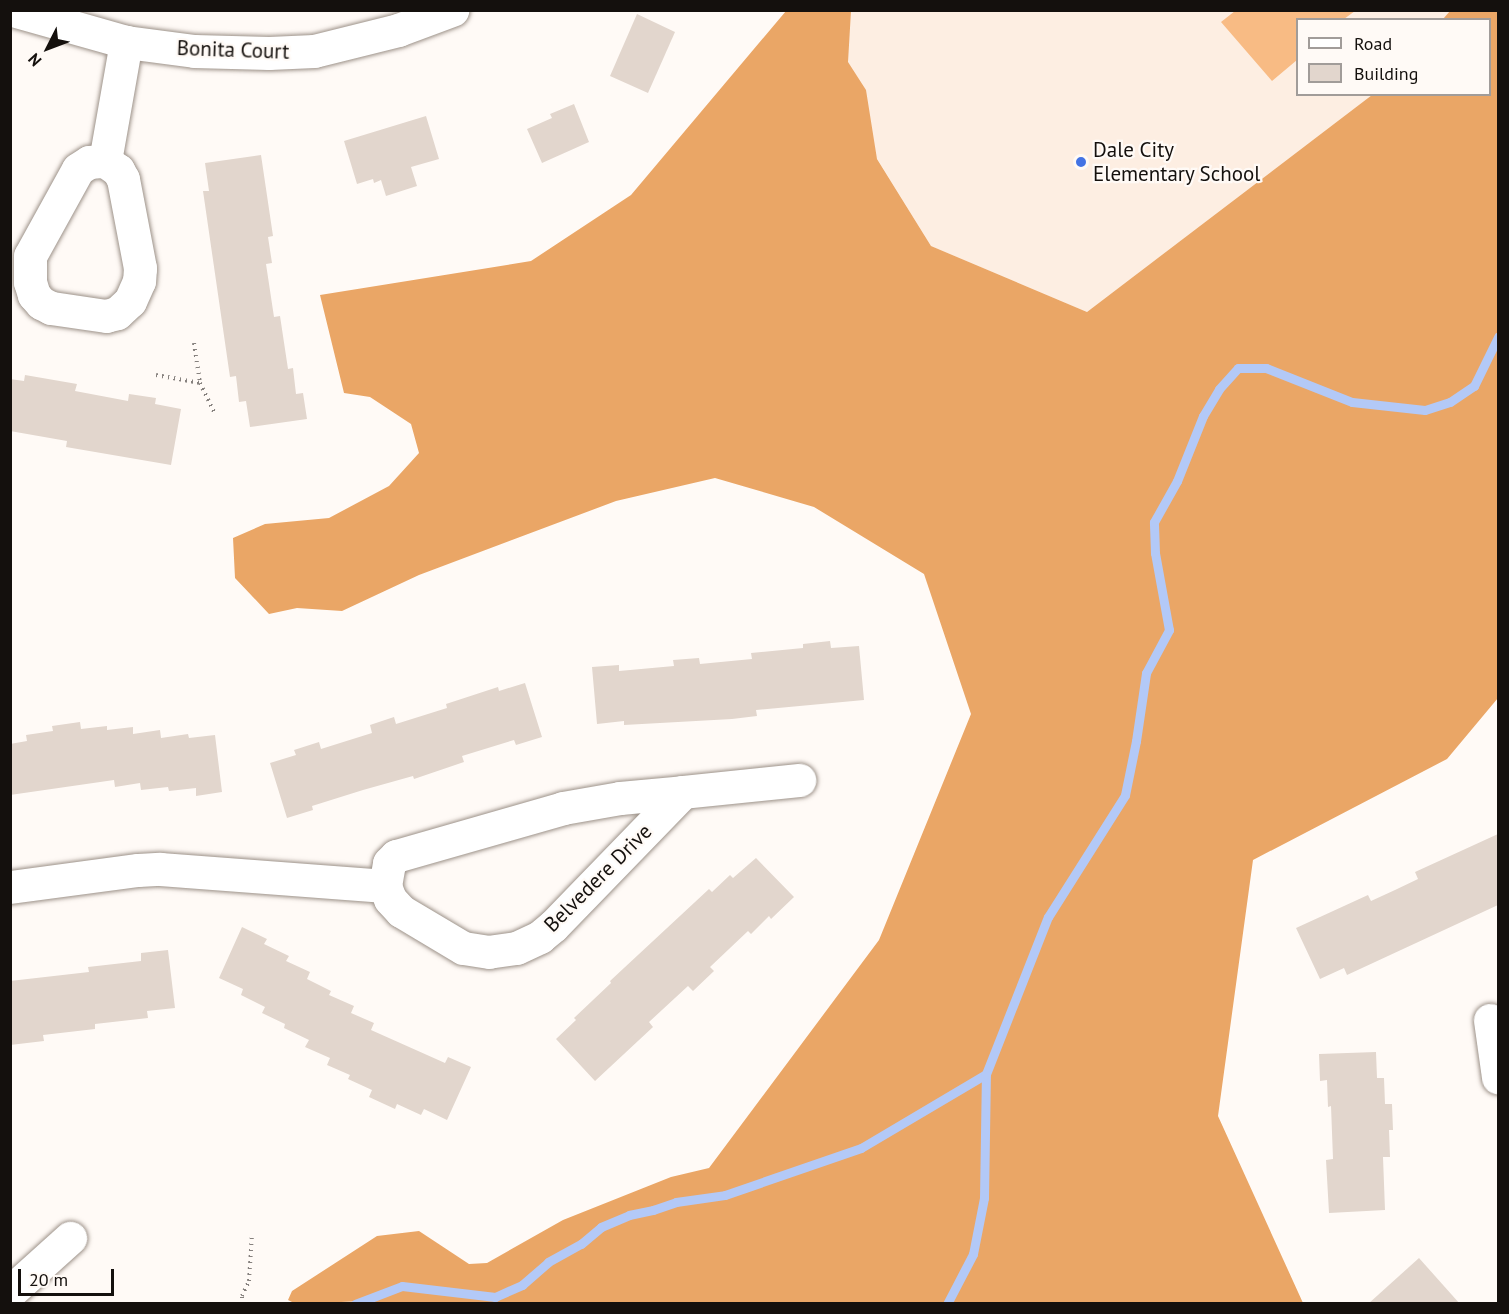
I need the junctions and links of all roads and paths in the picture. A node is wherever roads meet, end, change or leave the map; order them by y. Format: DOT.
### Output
graph roads {
  1 [pos="13,10"];
  2 [pos="452,10"];
  3 [pos="126,42"];
  4 [pos="105,161"];
  5 [pos="194,343"];
  6 [pos="156,375"];
  7 [pos="200,383"];
  8 [pos="214,412"];
  9 [pos="799,780"];
  10 [pos="683,792"];
  11 [pos="385,886"];
  12 [pos="10,887"];
  13 [pos="1490,1020"];
  14 [pos="1498,1077"];
  15 [pos="252,1234"];
  16 [pos="70,1238"];
  17 [pos="10,1292"];
  18 [pos="243,1304"];
  1 -- 3 [label="street, Bonita Court"];
  2 -- 3 [label="street, Bonita Court"];
  3 -- 4 [label="street"];
  4 -- 4 [label="street"];
  5 -- 7 [label="path"];
  6 -- 7 [label="path"];
  7 -- 8 [label="path"];
  9 -- 10 [label="street, Belvedere Drive"];
  10 -- 11 [label="street, Belvedere Drive"];
  10 -- 11 [label="street, Belvedere Drive"];
  11 -- 12 [label="street"];
  13 -- 14 [label="street"];
  15 -- 18 [label="path"];
  16 -- 17 [label="street"];
}
